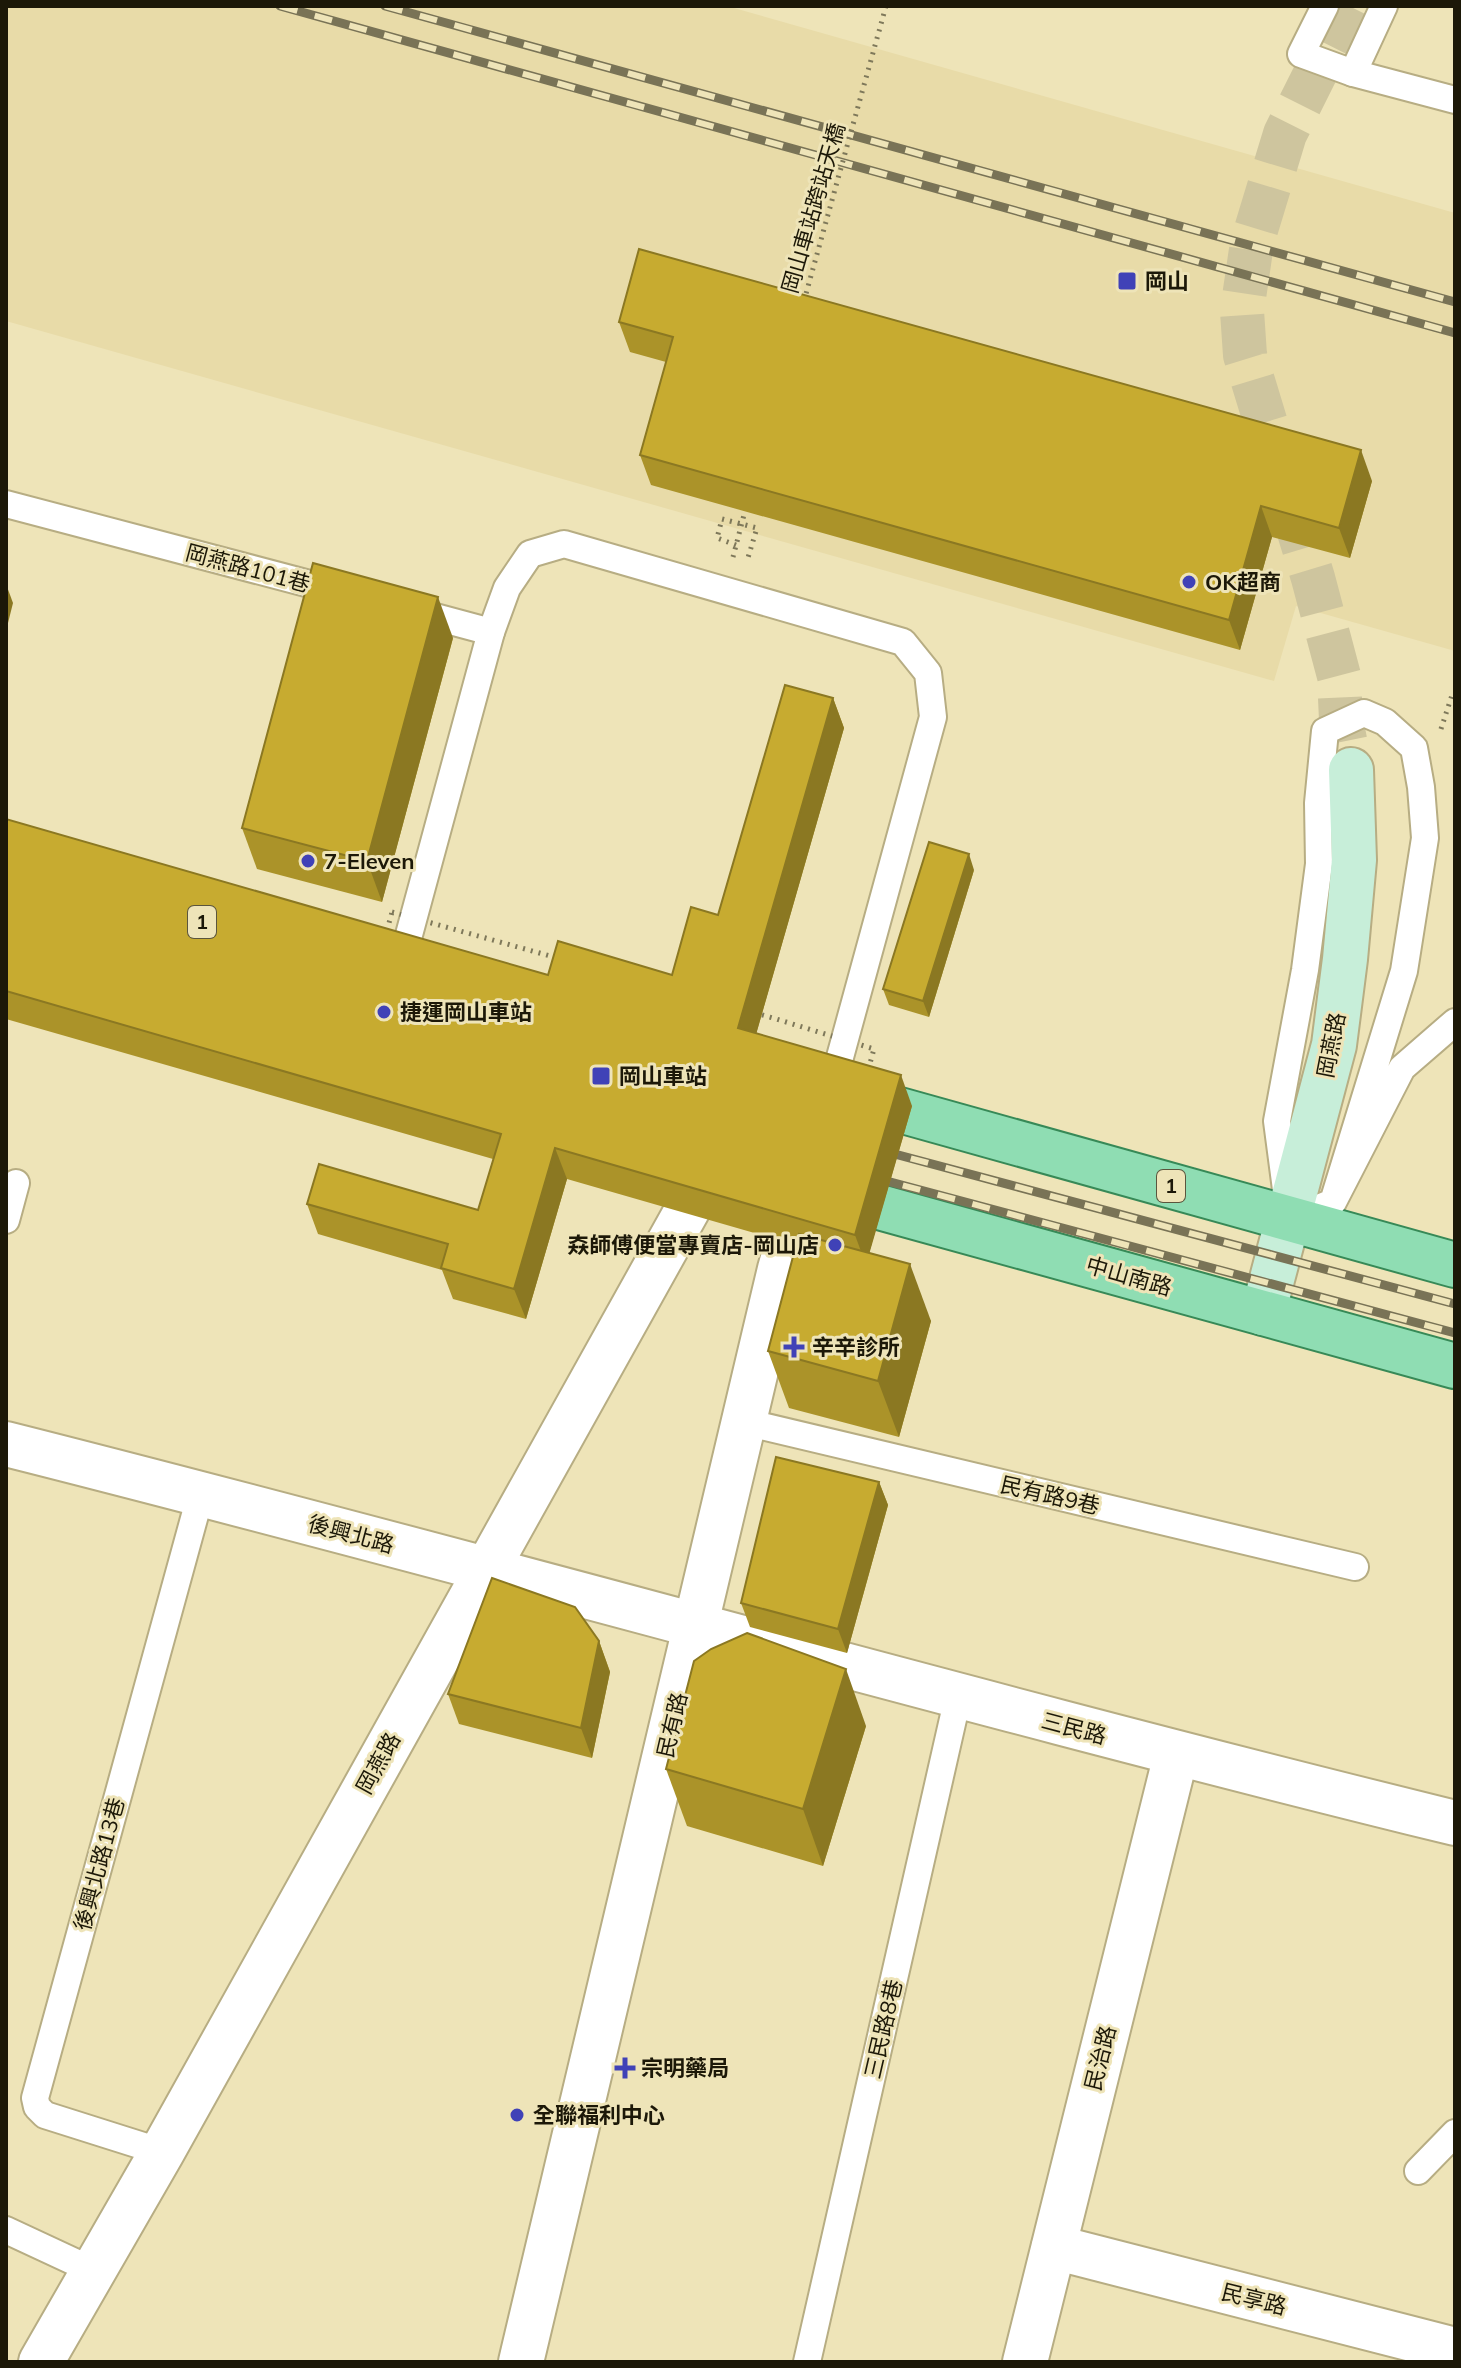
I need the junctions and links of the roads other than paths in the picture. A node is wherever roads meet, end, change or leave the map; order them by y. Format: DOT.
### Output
graph roads {
  1 [pos="1325,6"];
  2 [pos="1384,6"];
  3 [pos="1353,73"];
  4 [pos="1455,100"];
  5 [pos="6,504"];
  6 [pos="491,632"];
  7 [pos="1351,770"];
  8 [pos="383,974"];
  9 [pos="443,986"];
  10 [pos="1455,1022"];
  11 [pos="830,1090"];
  12 [pos="670,1150"];
  13 [pos="714,1162"];
  14 [pos="16,1183"];
  15 [pos="819,1190"];
  16 [pos="1333,1202"];
  17 [pos="6,1220"];
  18 [pos="1290,1220"];
  19 [pos="1455,1265"];
  20 [pos="1263,1313"];
  21 [pos="1455,1366"];
  22 [pos="745,1422"];
  23 [pos="6,1444"];
  24 [pos="201,1493"];
  25 [pos="1355,1567"];
  26 [pos="486,1570"];
  27 [pos="695,1627"];
  28 [pos="958,1697"];
  29 [pos="1176,1755"];
  30 [pos="1455,1823"];
  31 [pos="1455,2133"];
  32 [pos="162,2152"];
  33 [pos="1418,2171"];
  34 [pos="6,2230"];
  35 [pos="1054,2247"];
  36 [pos="94,2271"];
  37 [pos="1455,2350"];
  38 [pos="41,2362"];
  39 [pos="521,2362"];
  40 [pos="807,2362"];
  41 [pos="1025,2362"];
  1 -- 3 [label="lane"];
  2 -- 3 [label="lane"];
  3 -- 4 [label="lane"];
  5 -- 6 [label="lane, 岡燕路101巷"];
  6 -- 8 [label="lane"];
  6 -- 11 [label="lane"];
  7 -- 18 [label="street, 岡燕路"];
  8 -- 9 [label="main road"];
  10 -- 16 [label="lane"];
  11 -- 15 [label="street, 民有路"];
  11 -- 18 [label="main road, 1"];
  12 -- 13 [label="main road, 中山南路"];
  13 -- 15 [label="main road, 中山南路"];
  13 -- 26 [label="street, 岡燕路"];
  14 -- 17 [label="lane"];
  15 -- 20 [label="main road, 中山南路"];
  15 -- 22 [label="street, 民有路"];
  16 -- 18 [label="lane"];
  16 -- 18 [label="lane"];
  18 -- 19 [label="main road, 1"];
  18 -- 20 [label="street, 岡燕路"];
  20 -- 21 [label="main road, 中山南路"];
  22 -- 25 [label="lane, 民有路9巷"];
  22 -- 27 [label="street, 民有路"];
  23 -- 24 [label="street, 後興北路"];
  24 -- 26 [label="street, 後興北路"];
  24 -- 32 [label="lane, 後興北路13巷"];
  26 -- 27 [label="street, 後興北路"];
  26 -- 32 [label="street, 岡燕路"];
  27 -- 28 [label="street, 三民路"];
  27 -- 39 [label="street, 民有路"];
  28 -- 29 [label="street, 三民路"];
  28 -- 40 [label="lane, 三民路8巷"];
  29 -- 30 [label="street, 三民路"];
  29 -- 35 [label="street, 民治路"];
  31 -- 33 [label="lane"];
  32 -- 36 [label="street, 岡燕路"];
  34 -- 36 [label="lane"];
  35 -- 37 [label="street, 民享路"];
  35 -- 41 [label="street, 民治路"];
  36 -- 38 [label="street, 岡燕路"];
}
